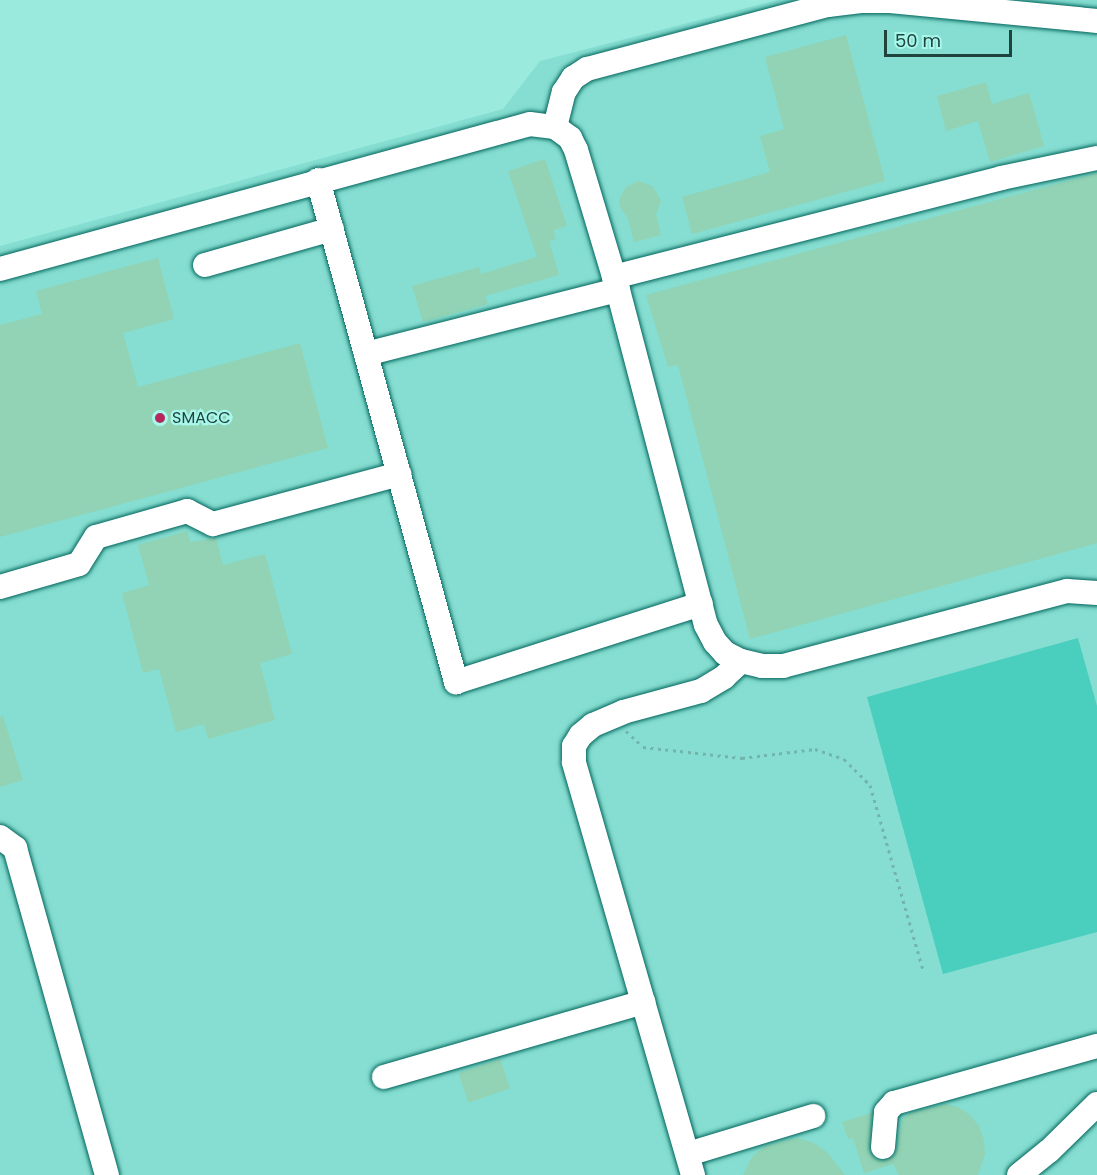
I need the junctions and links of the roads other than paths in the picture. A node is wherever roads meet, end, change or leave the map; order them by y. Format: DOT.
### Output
graph roads {
  1 [pos="1097,21"];
  2 [pos="555,127"];
  3 [pos="1097,158"];
  4 [pos="318,180"];
  5 [pos="332,229"];
  6 [pos="205,265"];
  7 [pos="0,269"];
  8 [pos="616,284"];
  9 [pos="366,354"];
  10 [pos="399,474"];
  11 [pos="0,587"];
  12 [pos="1097,593"];
  13 [pos="701,604"];
  14 [pos="741,661"];
  15 [pos="0,837"];
  16 [pos="643,1002"];
  17 [pos="1097,1046"];
  18 [pos="384,1077"];
  19 [pos="1097,1104"];
  20 [pos="813,1116"];
  21 [pos="883,1147"];
  22 [pos="690,1165"];
  23 [pos="107,1175"];
  24 [pos="1018,1175"];
  1 -- 2 [label="lane"];
  2 -- 4 [label="lane"];
  2 -- 8 [label="lane"];
  3 -- 8 [label="lane"];
  4 -- 5 [label="lane"];
  4 -- 7 [label="lane"];
  5 -- 6 [label="lane"];
  5 -- 9 [label="lane"];
  8 -- 9 [label="lane"];
  8 -- 13 [label="lane"];
  9 -- 10 [label="lane"];
  10 -- 11 [label="lane"];
  10 -- 13 [label="lane"];
  12 -- 14 [label="lane"];
  13 -- 14 [label="lane"];
  14 -- 16 [label="lane"];
  15 -- 23 [label="lane"];
  16 -- 18 [label="lane"];
  16 -- 22 [label="lane"];
  17 -- 21 [label="lane"];
  19 -- 24 [label="lane"];
  20 -- 22 [label="lane"];
}
